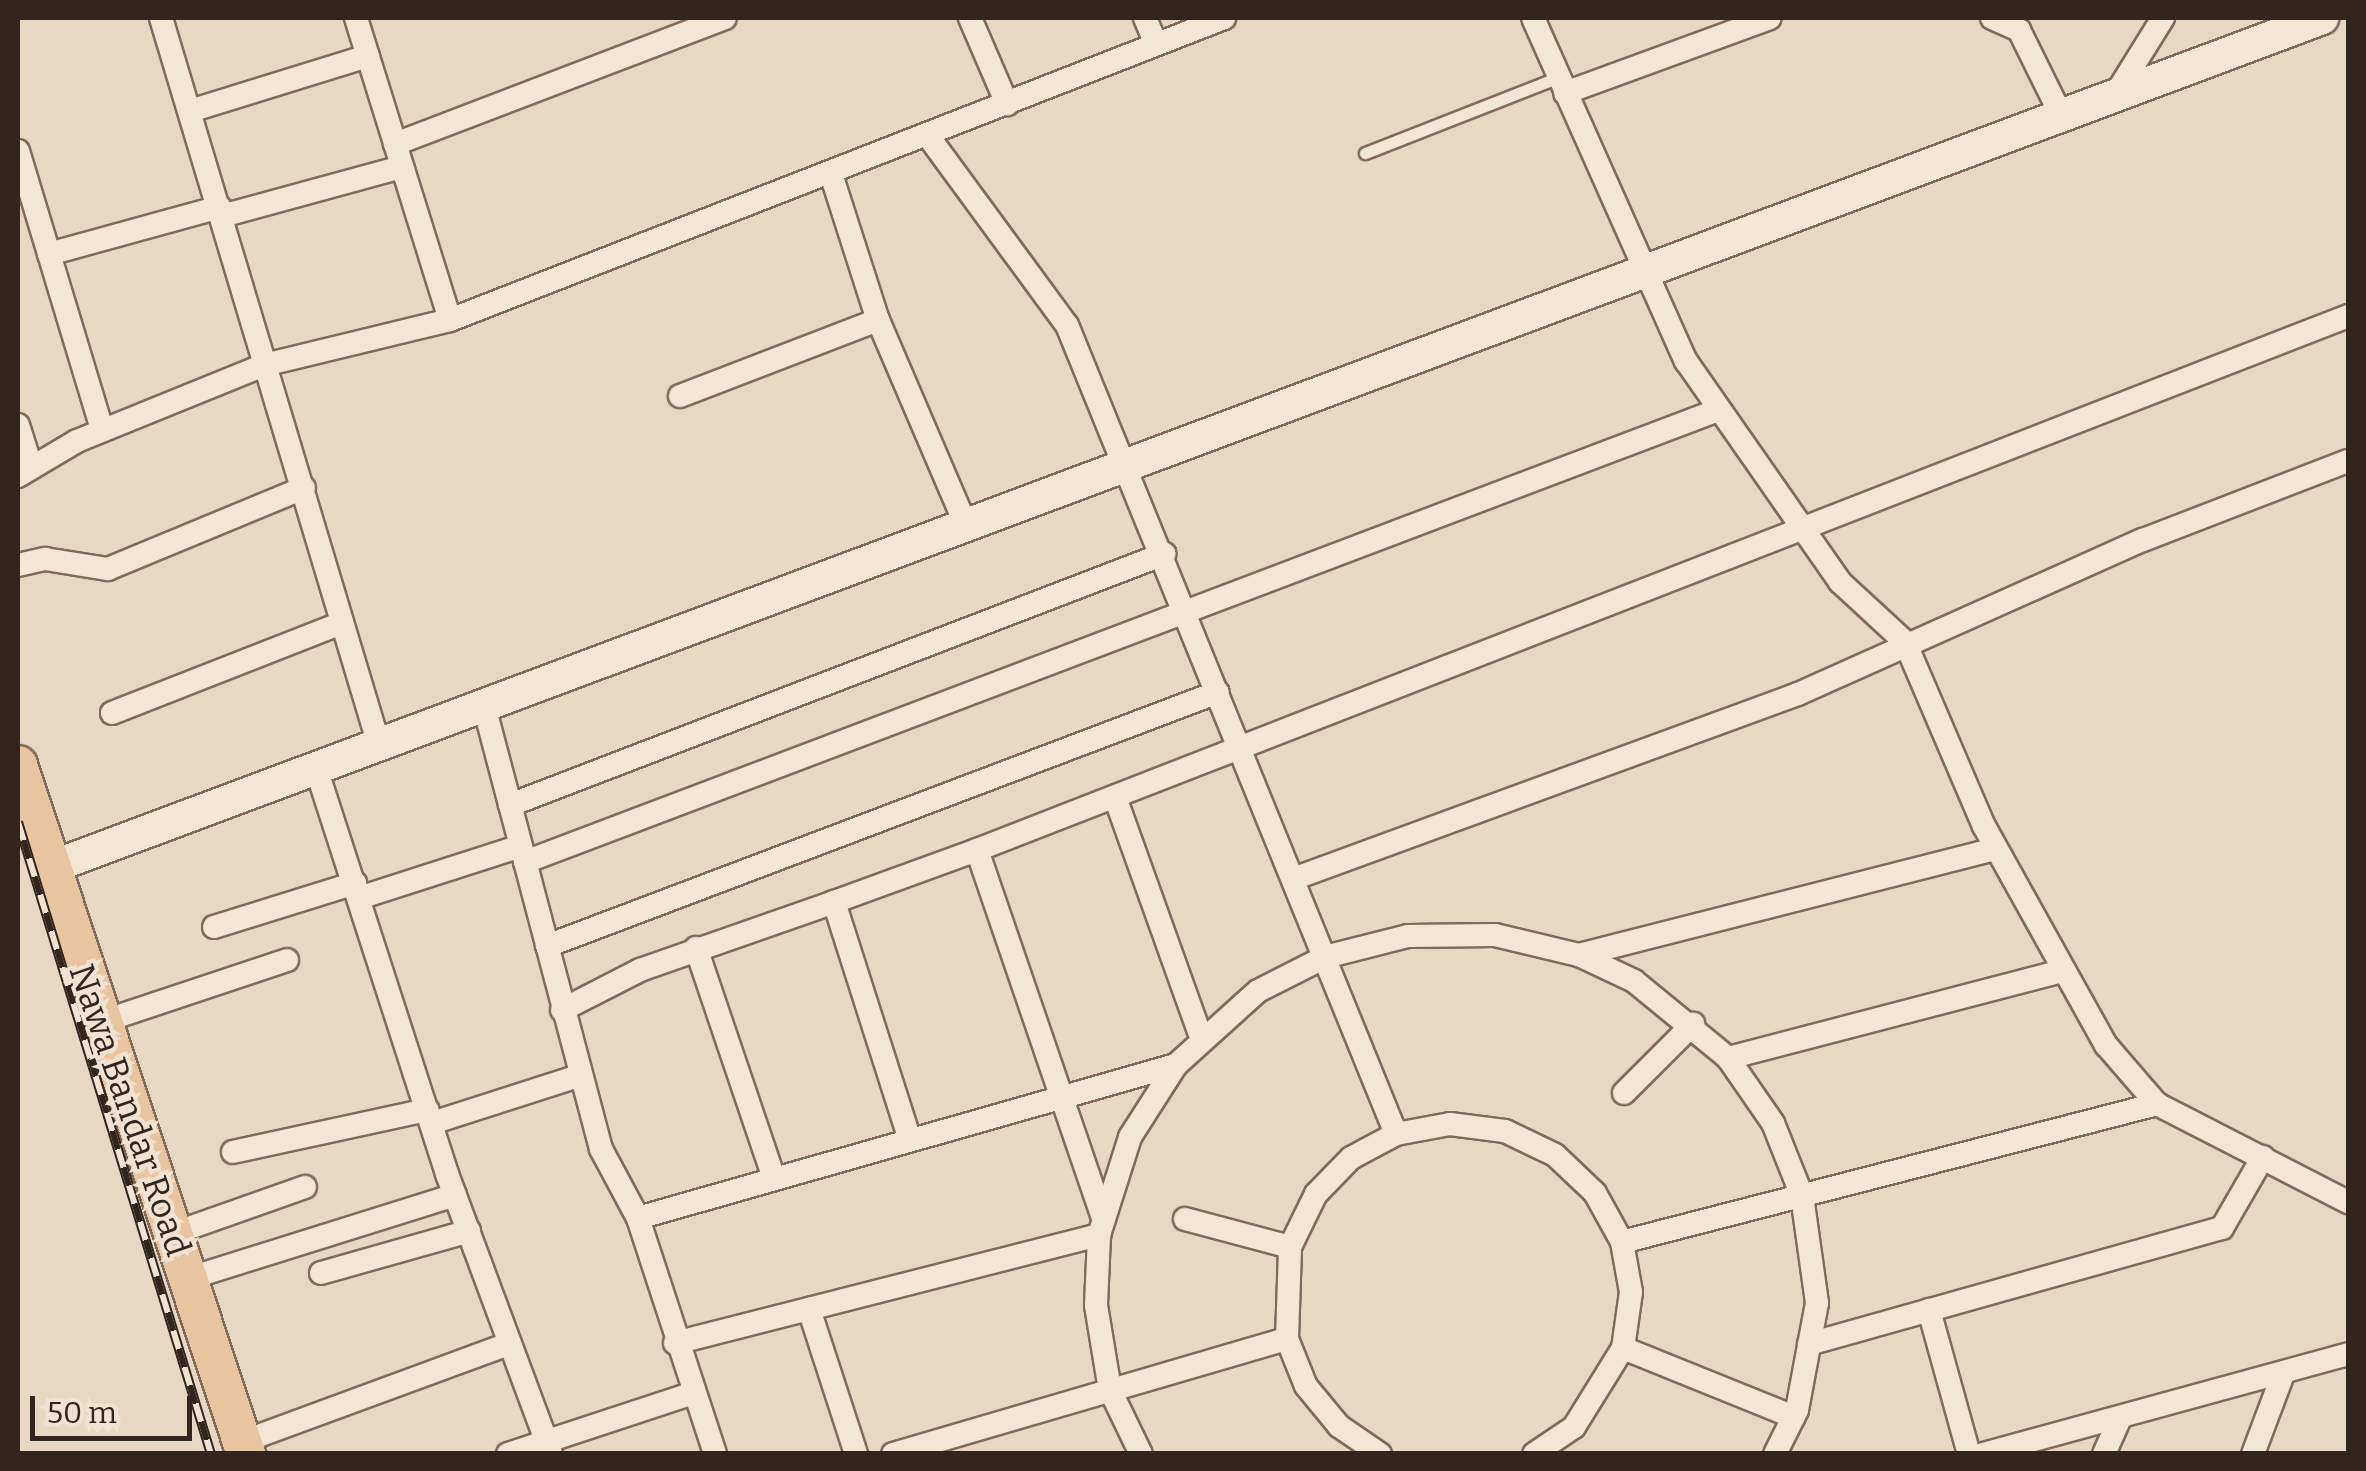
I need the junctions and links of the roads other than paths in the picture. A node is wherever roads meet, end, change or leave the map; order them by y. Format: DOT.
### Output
graph roads {
  1 [pos="161,18"];
  2 [pos="356,18"];
  3 [pos="725,18"];
  4 [pos="970,18"];
  5 [pos="1146,18"];
  6 [pos="1224,18"];
  7 [pos="1533,18"];
  8 [pos="1770,18"];
  9 [pos="1992,18"];
  10 [pos="2162,18"];
  11 [pos="2322,18"];
  12 [pos="1156,44"];
  13 [pos="368,56"];
  14 [pos="1562,85"];
  15 [pos="2115,95"];
  16 [pos="1007,104"];
  17 [pos="190,111"];
  18 [pos="2061,115"];
  19 [pos="928,136"];
  20 [pos="18,151"];
  21 [pos="1365,153"];
  22 [pos="398,155"];
  23 [pos="831,174"];
  24 [pos="221,212"];
  25 [pos="49,254"];
  26 [pos="1642,272"];
  27 [pos="2348,316"];
  28 [pos="450,320"];
  29 [pos="878,320"];
  30 [pos="264,364"];
  31 [pos="680,396"];
  32 [pos="1718,410"];
  33 [pos="18,424"];
  34 [pos="102,430"];
  35 [pos="2348,462"];
  36 [pos="1130,464"];
  37 [pos="24,471"];
  38 [pos="304,488"];
  39 [pos="966,525"];
  40 [pos="1799,527"];
  41 [pos="1164,554"];
  42 [pos="18,565"];
  43 [pos="1186,609"];
  44 [pos="342,623"];
  45 [pos="1905,642"];
  46 [pos="1218,692"];
  47 [pos="484,706"];
  48 [pos="112,713"];
  49 [pos="378,745"];
  50 [pos="1243,752"];
  51 [pos="18,765"];
  52 [pos="316,768"];
  53 [pos="1115,797"];
  54 [pos="510,806"];
  55 [pos="1996,849"];
  56 [pos="978,850"];
  57 [pos="523,854"];
  58 [pos="49,868"];
  59 [pos="1293,879"];
  60 [pos="357,891"];
  61 [pos="834,902"];
  62 [pos="214,927"];
  63 [pos="548,946"];
  64 [pos="696,948"];
  65 [pos="1579,955"];
  66 [pos="1324,957"];
  67 [pos="287,960"];
  68 [pos="2061,971"];
  69 [pos="562,1010"];
  70 [pos="101,1022"];
  71 [pos="1693,1024"];
  72 [pos="1201,1038"];
  73 [pos="1728,1058"];
  74 [pos="1176,1065"];
  75 [pos="578,1076"];
  76 [pos="1059,1093"];
  77 [pos="1624,1093"];
  78 [pos="2157,1104"];
  79 [pos="430,1116"];
  80 [pos="908,1134"];
  81 [pos="1396,1134"];
  82 [pos="233,1152"];
  83 [pos="2263,1157"];
  84 [pos="773,1175"];
  85 [pos="305,1187"];
  86 [pos="455,1195"];
  87 [pos="1802,1196"];
  88 [pos="2348,1202"];
  89 [pos="638,1218"];
  90 [pos="1185,1219"];
  91 [pos="1101,1227"];
  92 [pos="469,1231"];
  93 [pos="172,1234"];
  94 [pos="1622,1242"];
  95 [pos="1290,1247"];
  96 [pos="320,1273"];
  97 [pos="187,1279"];
  98 [pos="809,1309"];
  99 [pos="1929,1310"];
  100 [pos="1286,1338"];
  101 [pos="675,1343"];
  102 [pos="509,1344"];
  103 [pos="1809,1344"];
  104 [pos="1623,1348"];
  105 [pos="2348,1354"];
  106 [pos="2282,1374"];
  107 [pos="1110,1390"];
  108 [pos="693,1393"];
  109 [pos="1794,1417"];
  110 [pos="2119,1420"];
  111 [pos="964,1444"];
  112 [pos="548,1446"];
  113 [pos="244,1448"];
  114 [pos="508,1454"];
  115 [pos="715,1454"];
  116 [pos="856,1454"];
  117 [pos="893,1454"];
  118 [pos="1140,1454"];
  119 [pos="1380,1454"];
  120 [pos="1534,1454"];
  121 [pos="1775,1454"];
  122 [pos="1970,1454"];
  123 [pos="1983,1454"];
  124 [pos="2104,1454"];
  125 [pos="2253,1454"];
  1 -- 17 [label="street"];
  2 -- 13 [label="street"];
  3 -- 22 [label="street"];
  4 -- 16 [label="street"];
  5 -- 12 [label="street"];
  6 -- 12 [label="street"];
  7 -- 14 [label="street"];
  8 -- 14 [label="street"];
  9 -- 18 [label="street"];
  10 -- 15 [label="street"];
  11 -- 15 [label="main road"];
  12 -- 16 [label="street"];
  13 -- 17 [label="street"];
  13 -- 22 [label="street"];
  14 -- 21 [label="lane"];
  14 -- 26 [label="street"];
  15 -- 18 [label="main road"];
  16 -- 19 [label="street"];
  17 -- 24 [label="street"];
  18 -- 26 [label="main road"];
  19 -- 23 [label="street"];
  19 -- 36 [label="street"];
  20 -- 25 [label="street"];
  22 -- 24 [label="street"];
  22 -- 28 [label="street"];
  23 -- 28 [label="street"];
  23 -- 29 [label="street"];
  24 -- 25 [label="street"];
  24 -- 30 [label="street"];
  25 -- 34 [label="street"];
  26 -- 32 [label="street"];
  26 -- 36 [label="main road"];
  27 -- 40 [label="street"];
  28 -- 30 [label="street"];
  29 -- 31 [label="street"];
  29 -- 39 [label="street"];
  30 -- 34 [label="street"];
  30 -- 38 [label="street"];
  32 -- 40 [label="street"];
  32 -- 43 [label="street"];
  33 -- 37 [label="street"];
  34 -- 37 [label="street"];
  35 -- 45 [label="street"];
  36 -- 39 [label="main road"];
  36 -- 41 [label="street"];
  38 -- 42 [label="street"];
  38 -- 44 [label="street"];
  39 -- 47 [label="main road"];
  40 -- 45 [label="street"];
  40 -- 50 [label="street"];
  41 -- 43 [label="street"];
  41 -- 54 [label="street"];
  43 -- 46 [label="street"];
  43 -- 57 [label="street"];
  44 -- 48 [label="street"];
  44 -- 49 [label="street"];
  45 -- 55 [label="street"];
  45 -- 59 [label="street"];
  46 -- 50 [label="street"];
  46 -- 63 [label="street"];
  47 -- 49 [label="main road"];
  47 -- 54 [label="street"];
  49 -- 52 [label="main road"];
  50 -- 53 [label="street"];
  50 -- 59 [label="street"];
  51 -- 58 [label="main road, Nawa Bandar Road"];
  52 -- 58 [label="main road"];
  52 -- 60 [label="street"];
  53 -- 56 [label="street"];
  53 -- 72 [label="street"];
  54 -- 57 [label="street"];
  55 -- 65 [label="street"];
  55 -- 68 [label="street"];
  56 -- 61 [label="street"];
  56 -- 76 [label="street"];
  57 -- 60 [label="street"];
  57 -- 63 [label="street"];
  58 -- 70 [label="main road, Nawa Bandar Road"];
  59 -- 66 [label="street"];
  60 -- 62 [label="street"];
  60 -- 79 [label="street"];
  61 -- 64 [label="street"];
  61 -- 80 [label="street"];
  63 -- 69 [label="street"];
  64 -- 69 [label="street"];
  64 -- 84 [label="street"];
  65 -- 66 [label="street"];
  65 -- 71 [label="street"];
  66 -- 72 [label="street"];
  66 -- 81 [label="street"];
  67 -- 70 [label="street"];
  68 -- 73 [label="street"];
  68 -- 78 [label="street"];
  69 -- 75 [label="street"];
  70 -- 93 [label="main road, Nawa Bandar Road"];
  71 -- 73 [label="street"];
  71 -- 77 [label="street"];
  72 -- 74 [label="street"];
  73 -- 87 [label="street"];
  74 -- 76 [label="street"];
  74 -- 91 [label="street"];
  75 -- 79 [label="street"];
  75 -- 89 [label="street"];
  76 -- 80 [label="street"];
  76 -- 91 [label="street"];
  78 -- 83 [label="street"];
  78 -- 87 [label="street"];
  79 -- 82 [label="street"];
  79 -- 86 [label="street"];
  80 -- 84 [label="street"];
  81 -- 94 [label="street"];
  81 -- 95 [label="street"];
  83 -- 88 [label="street"];
  83 -- 99 [label="street"];
  84 -- 89 [label="street"];
  85 -- 93 [label="street"];
  86 -- 92 [label="street"];
  86 -- 97 [label="street"];
  87 -- 94 [label="street"];
  87 -- 103 [label="street"];
  89 -- 101 [label="street"];
  90 -- 95 [label="street"];
  91 -- 98 [label="street"];
  91 -- 107 [label="street"];
  92 -- 96 [label="street"];
  92 -- 102 [label="street"];
  93 -- 97 [label="main road, Nawa Bandar Road"];
  94 -- 104 [label="street"];
  95 -- 100 [label="street"];
  97 -- 113 [label="main road, Nawa Bandar Road"];
  98 -- 101 [label="street"];
  98 -- 116 [label="street"];
  99 -- 103 [label="street"];
  99 -- 122 [label="street"];
  100 -- 107 [label="street"];
  100 -- 119 [label="street"];
  101 -- 108 [label="street"];
  102 -- 112 [label="street"];
  102 -- 113 [label="street"];
  103 -- 109 [label="street"];
  104 -- 109 [label="street"];
  104 -- 120 [label="street"];
  105 -- 106 [label="street"];
  106 -- 110 [label="street"];
  106 -- 125 [label="street"];
  107 -- 111 [label="street"];
  107 -- 118 [label="street"];
  108 -- 112 [label="street"];
  108 -- 115 [label="street"];
  109 -- 121 [label="street"];
  110 -- 123 [label="street"];
  110 -- 124 [label="street"];
  111 -- 117 [label="street"];
  112 -- 114 [label="street"];
}
